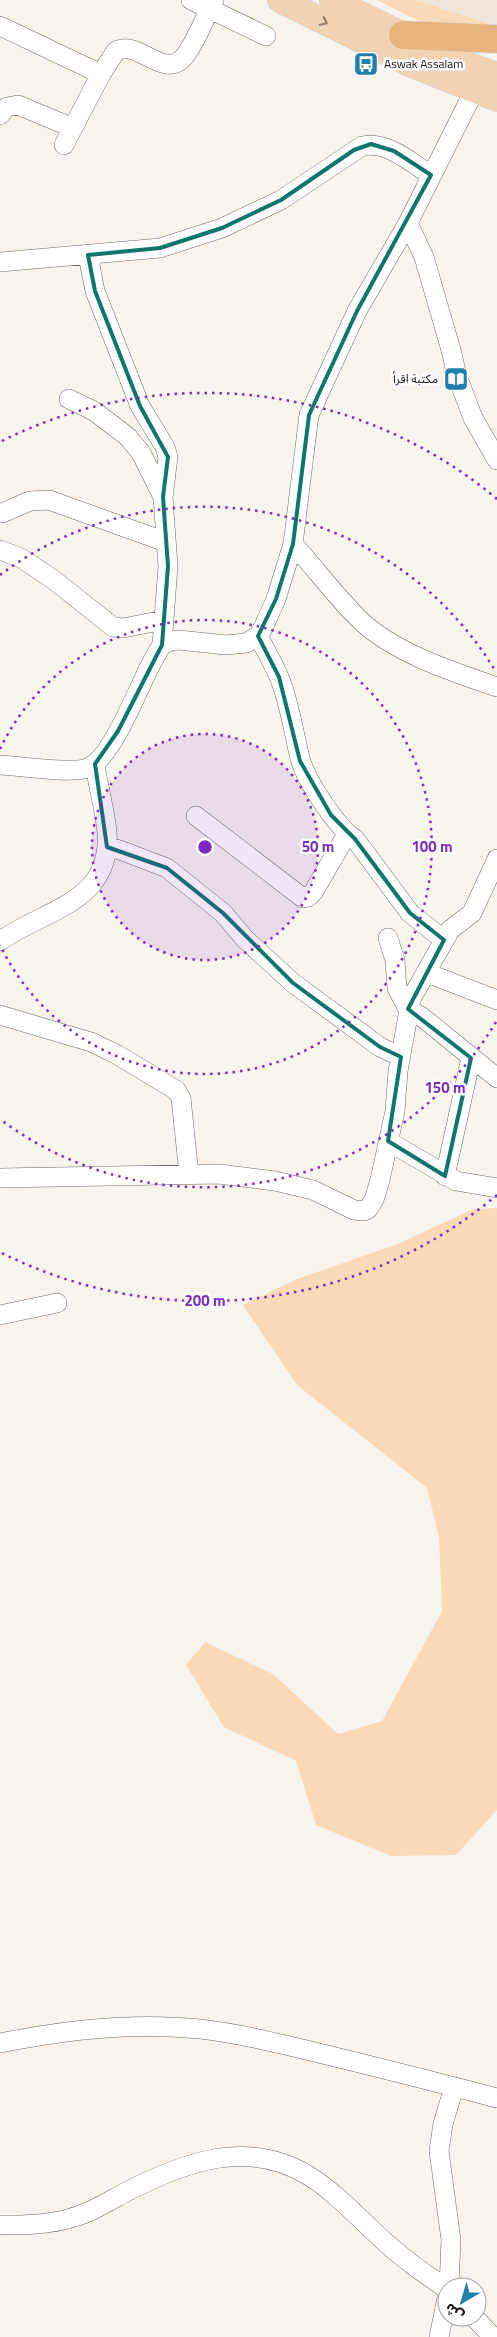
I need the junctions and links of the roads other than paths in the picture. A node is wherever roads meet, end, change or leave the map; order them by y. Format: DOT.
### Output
graph roads {
  1 [pos="191,0"];
  2 [pos="280,0"];
  3 [pos="332,0"];
  4 [pos="211,5"];
  5 [pos="0,26"];
  6 [pos="403,35"];
  7 [pos="266,36"];
  8 [pos="497,39"];
  9 [pos="101,74"];
  10 [pos="497,75"];
  11 [pos="486,95"];
  12 [pos="0,115"];
  13 [pos="73,128"];
  14 [pos="64,145"];
  15 [pos="431,175"];
  16 [pos="408,223"];
  17 [pos="88,255"];
  18 [pos="0,262"];
  19 [pos="69,399"];
  20 [pos="497,460"];
  21 [pos="163,497"];
  22 [pos="2,513"];
  23 [pos="166,542"];
  24 [pos="293,544"];
  25 [pos="0,550"];
  26 [pos="164,620"];
  27 [pos="258,636"];
  28 [pos="162,645"];
  29 [pos="497,687"];
  30 [pos="95,764"];
  31 [pos="0,765"];
  32 [pos="196,816"];
  33 [pos="347,834"];
  34 [pos="107,847"];
  35 [pos="497,859"];
  36 [pos="388,938"];
  37 [pos="444,940"];
  38 [pos="0,941"];
  39 [pos="427,973"];
  40 [pos="497,1000"];
  41 [pos="408,1009"];
  42 [pos="0,1015"];
  43 [pos="401,1057"];
  44 [pos="471,1058"];
  45 [pos="497,1078"];
  46 [pos="388,1141"];
  47 [pos="189,1175"];
  48 [pos="445,1176"];
  49 [pos="0,1178"];
  50 [pos="497,1188"];
  51 [pos="57,1303"];
  52 [pos="0,1316"];
  53 [pos="0,2043"];
  54 [pos="454,2087"];
  55 [pos="497,2098"];
  56 [pos="0,2225"];
  57 [pos="449,2277"];
  58 [pos="437,2281"];
  59 [pos="484,2327"];
  60 [pos="493,2337"];
  1 -- 4 [label="street"];
  2 -- 11 [label="main road, one-way"];
  3 -- 6 [label="main road"];
  4 -- 7 [label="street"];
  4 -- 9 [label="street"];
  5 -- 9 [label="street"];
  6 -- 8 [label="highway"];
  6 -- 10 [label="main road"];
  9 -- 13 [label="street"];
  11 -- 15 [label="street"];
  12 -- 13 [label="street"];
  13 -- 14 [label="street"];
  15 -- 16 [label="street"];
  15 -- 17 [label="street"];
  16 -- 20 [label="street"];
  16 -- 24 [label="street"];
  17 -- 18 [label="street"];
  17 -- 21 [label="street"];
  19 -- 21 [label="street"];
  21 -- 23 [label="street"];
  22 -- 23 [label="street"];
  23 -- 26 [label="street"];
  24 -- 27 [label="street"];
  24 -- 29 [label="street"];
  25 -- 26 [label="street"];
  26 -- 28 [label="street"];
  27 -- 28 [label="street"];
  27 -- 33 [label="street"];
  28 -- 30 [label="street"];
  30 -- 31 [label="street"];
  30 -- 34 [label="street"];
  32 -- 33 [label="street"];
  33 -- 37 [label="street"];
  34 -- 38 [label="street"];
  34 -- 43 [label="street"];
  35 -- 37 [label="street"];
  36 -- 41 [label="street"];
  37 -- 39 [label="street"];
  39 -- 40 [label="street"];
  39 -- 41 [label="street"];
  41 -- 43 [label="street"];
  41 -- 44 [label="street"];
  42 -- 47 [label="street"];
  43 -- 46 [label="street"];
  44 -- 45 [label="street"];
  44 -- 48 [label="street"];
  46 -- 47 [label="street"];
  46 -- 48 [label="street"];
  47 -- 49 [label="street"];
  48 -- 50 [label="street"];
  51 -- 52 [label="street"];
  53 -- 54 [label="street"];
  54 -- 55 [label="street"];
  54 -- 57 [label="street"];
  56 -- 58 [label="street"];
  59 -- 60 [label="street"];
}
